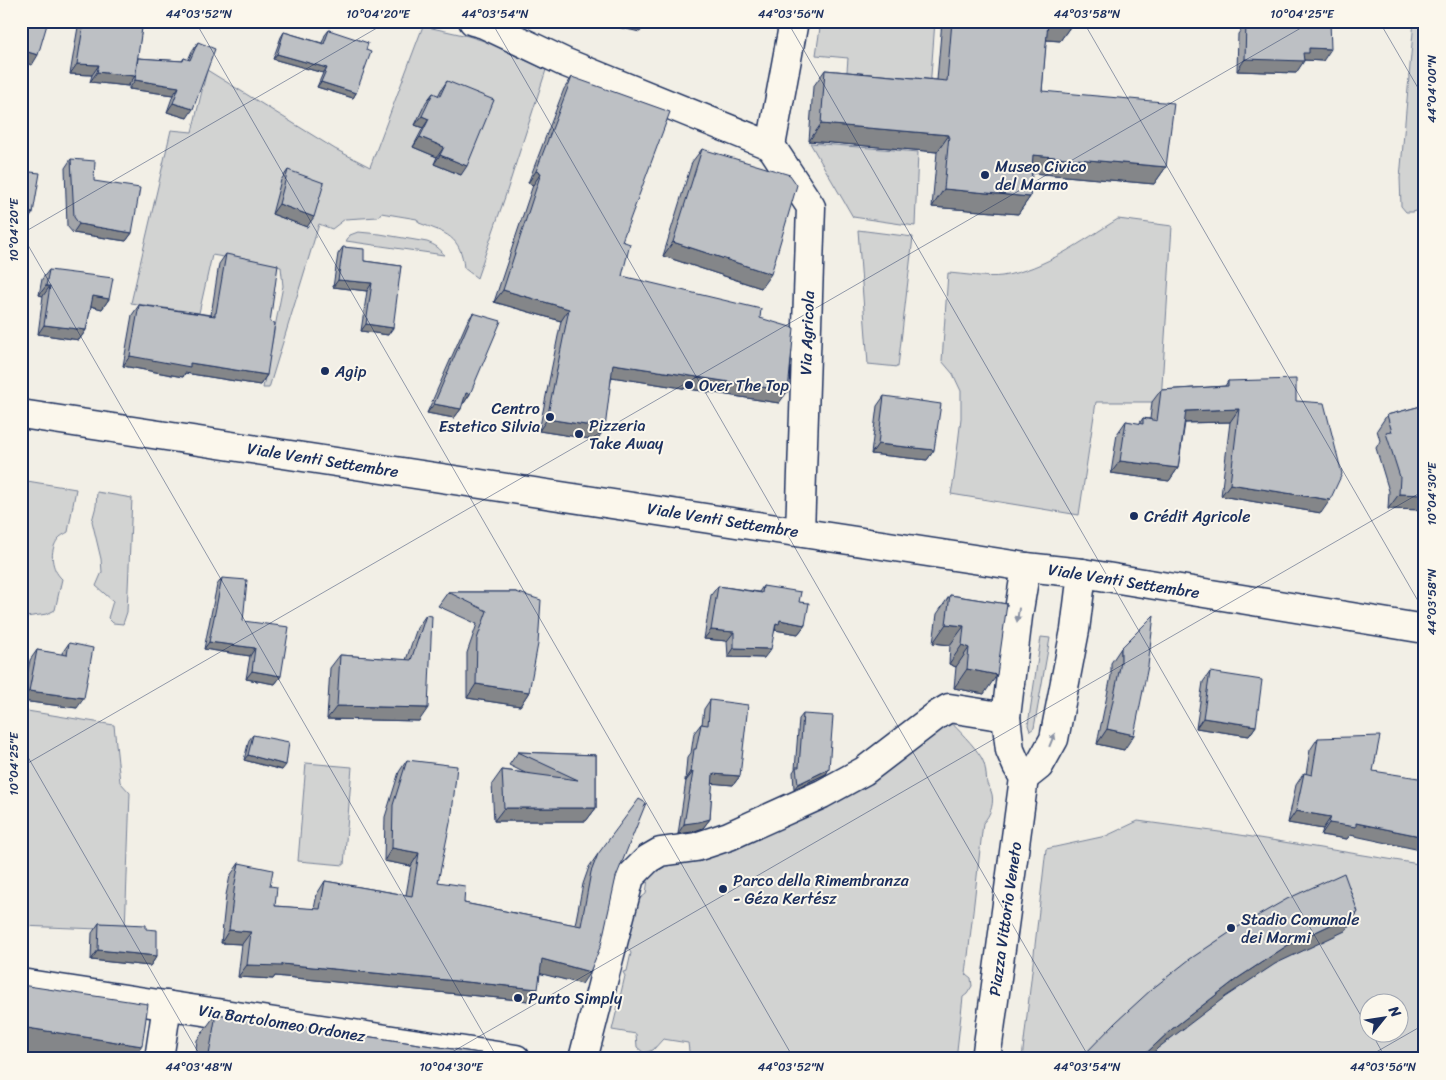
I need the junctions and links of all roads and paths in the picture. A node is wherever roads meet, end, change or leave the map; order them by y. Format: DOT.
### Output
graph roads {
  1 [pos="473,21"];
  2 [pos="794,21"];
  3 [pos="771,146"];
  4 [pos="21,414"];
  5 [pos="800,532"];
  6 [pos="1026,567"];
  7 [pos="1082,573"];
  8 [pos="1425,629"];
  9 [pos="1006,717"];
  10 [pos="1024,778"];
  11 [pos="21,983"];
  12 [pos="167,1005"];
  13 [pos="159,1059"];
  14 [pos="516,1059"];
  15 [pos="583,1059"];
  16 [pos="986,1059"];
  1 -- 3 [label="street"];
  2 -- 3 [label="street"];
  3 -- 5 [label="street, Via Agricola"];
  4 -- 5 [label="street, Viale Venti Settembre"];
  5 -- 6 [label="street, Viale Venti Settembre"];
  6 -- 7 [label="street, Viale Venti Settembre"];
  6 -- 9 [label="street, one-way"];
  7 -- 8 [label="street, Viale Venti Settembre"];
  10 -- 7 [label="street, one-way"];
  9 -- 10 [label="street"];
  9 -- 15 [label="street"];
  10 -- 16 [label="street, Piazza Vittorio Veneto"];
  11 -- 12 [label="street, Via Bartolomeo Ordonez"];
  12 -- 13 [label="street"];
  12 -- 14 [label="street, Via Bartolomeo Ordonez"];
}
